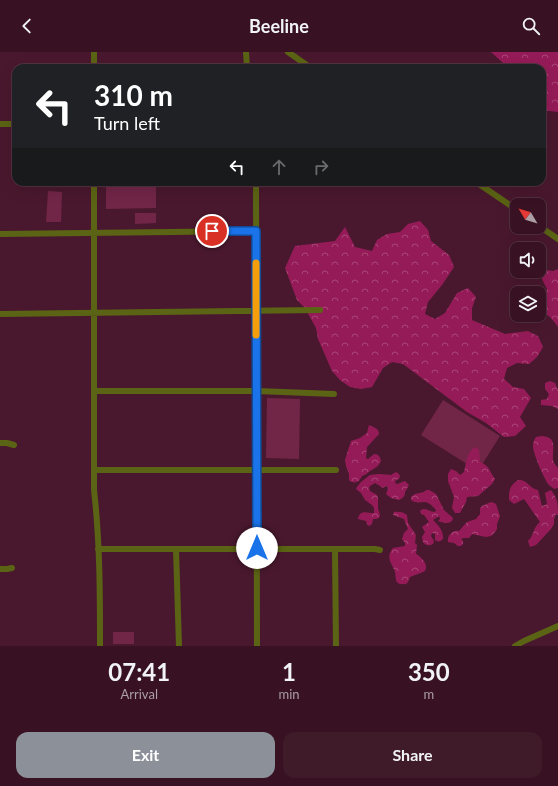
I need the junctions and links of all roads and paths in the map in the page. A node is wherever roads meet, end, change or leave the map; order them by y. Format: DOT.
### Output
graph roads {
  1 [pos="94,52"];
  2 [pos="246,52"];
  3 [pos="288,52"];
  4 [pos="94,64"];
  5 [pos="248,64"];
  6 [pos="305,64"];
  7 [pos="0,124"];
  8 [pos="12,124"];
  9 [pos="94,186"];
  10 [pos="256,186"];
  11 [pos="482,186"];
  12 [pos="510,205"];
  13 [pos="256,231"];
  14 [pos="546,231"];
  15 [pos="94,233"];
  16 [pos="0,234"];
  17 [pos="558,239"];
  18 [pos="320,310"];
  19 [pos="256,311"];
  20 [pos="94,312"];
  21 [pos="0,314"];
  22 [pos="94,391"];
  23 [pos="257,391"];
  24 [pos="334,394"];
  25 [pos="0,443"];
  26 [pos="14,445"];
  27 [pos="94,470"];
  28 [pos="336,470"];
  29 [pos="257,471"];
  30 [pos="257,548"];
  31 [pos="98,549"];
  32 [pos="176,549"];
  33 [pos="335,549"];
  34 [pos="380,550"];
  35 [pos="12,568"];
  36 [pos="0,569"];
  37 [pos="558,626"];
  38 [pos="100,646"];
  39 [pos="179,646"];
  40 [pos="257,646"];
  41 [pos="336,646"];
  42 [pos="515,646"];
  1 -- 4 [label="street"];
  2 -- 5 [label="street"];
  3 -- 6 [label="street"];
  7 -- 8 [label="street"];
  9 -- 15 [label="street"];
  10 -- 13 [label="street"];
  11 -- 12 [label="street"];
  13 -- 15 [label="street"];
  13 -- 19 [label="street"];
  14 -- 17 [label="street"];
  15 -- 16 [label="street"];
  15 -- 20 [label="street"];
  18 -- 19 [label="street"];
  19 -- 20 [label="street"];
  19 -- 23 [label="street"];
  20 -- 21 [label="street"];
  20 -- 22 [label="street"];
  22 -- 23 [label="street"];
  22 -- 27 [label="street"];
  23 -- 24 [label="street"];
  23 -- 29 [label="street"];
  25 -- 26 [label="street"];
  27 -- 29 [label="street"];
  27 -- 31 [label="street"];
  28 -- 29 [label="street"];
  29 -- 30 [label="street"];
  30 -- 32 [label="street"];
  30 -- 33 [label="street"];
  30 -- 40 [label="street"];
  31 -- 32 [label="street"];
  31 -- 38 [label="street"];
  32 -- 39 [label="street"];
  33 -- 34 [label="street"];
  33 -- 41 [label="street"];
  35 -- 36 [label="street"];
  37 -- 42 [label="street"];
}
